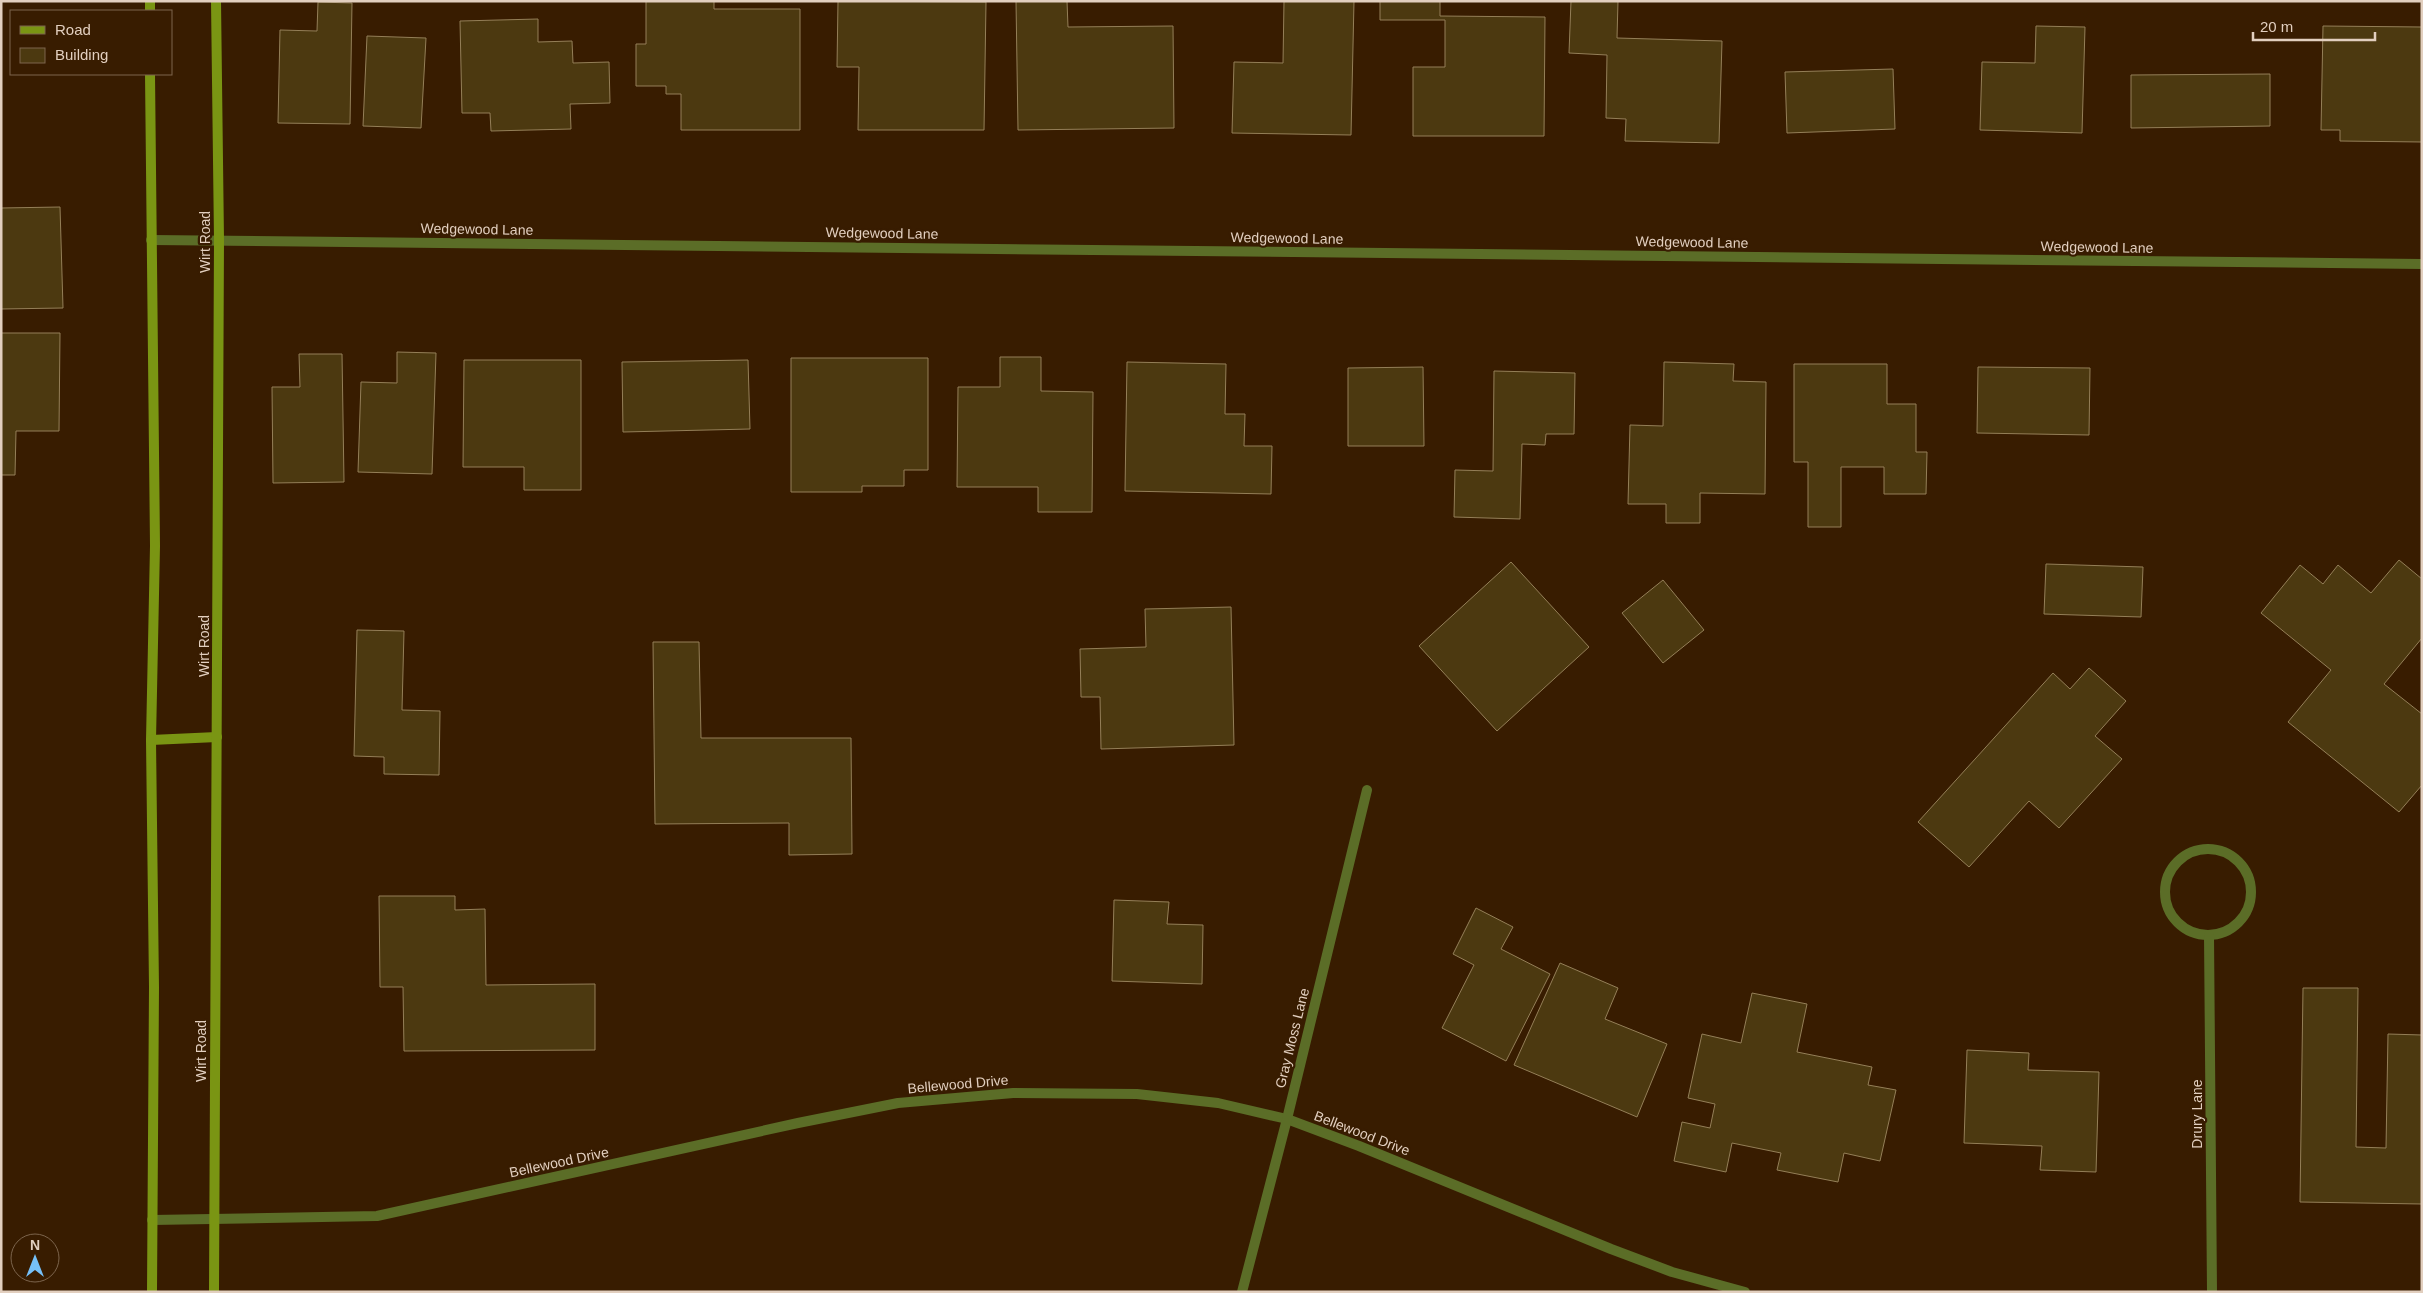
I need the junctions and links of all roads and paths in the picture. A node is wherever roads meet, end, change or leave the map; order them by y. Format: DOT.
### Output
graph roads {
  1 [pos="216,1"];
  2 [pos="150,75"];
  3 [pos="151,240"];
  4 [pos="219,240"];
  5 [pos="2422,264"];
  6 [pos="217,737"];
  7 [pos="151,740"];
  8 [pos="1367,790"];
  9 [pos="2209,936"];
  10 [pos="1287,1119"];
  11 [pos="213,1219"];
  12 [pos="152,1220"];
  13 [pos="152,1292"];
  14 [pos="214,1292"];
  15 [pos="1242,1292"];
  16 [pos="1745,1292"];
  17 [pos="2212,1292"];
  1 -- 4 [label="main road, Wirt Road"];
  2 -- 3 [label="main road"];
  3 -- 4 [label="street, Wedgewood Lane"];
  3 -- 7 [label="main road"];
  4 -- 5 [label="street, Wedgewood Lane"];
  4 -- 6 [label="main road, Wirt Road"];
  6 -- 7 [label="main road"];
  6 -- 11 [label="main road, Wirt Road"];
  7 -- 12 [label="main road"];
  8 -- 10 [label="street, Gray Moss Lane"];
  9 -- 9 [label="street"];
  9 -- 17 [label="street, Drury Lane"];
  10 -- 11 [label="street, Bellewood Drive"];
  10 -- 15 [label="street, Gray Moss Lane"];
  10 -- 16 [label="street, Bellewood Drive"];
  11 -- 12 [label="street, Bellewood Drive"];
  11 -- 14 [label="main road, Wirt Road"];
  12 -- 13 [label="main road"];
}
